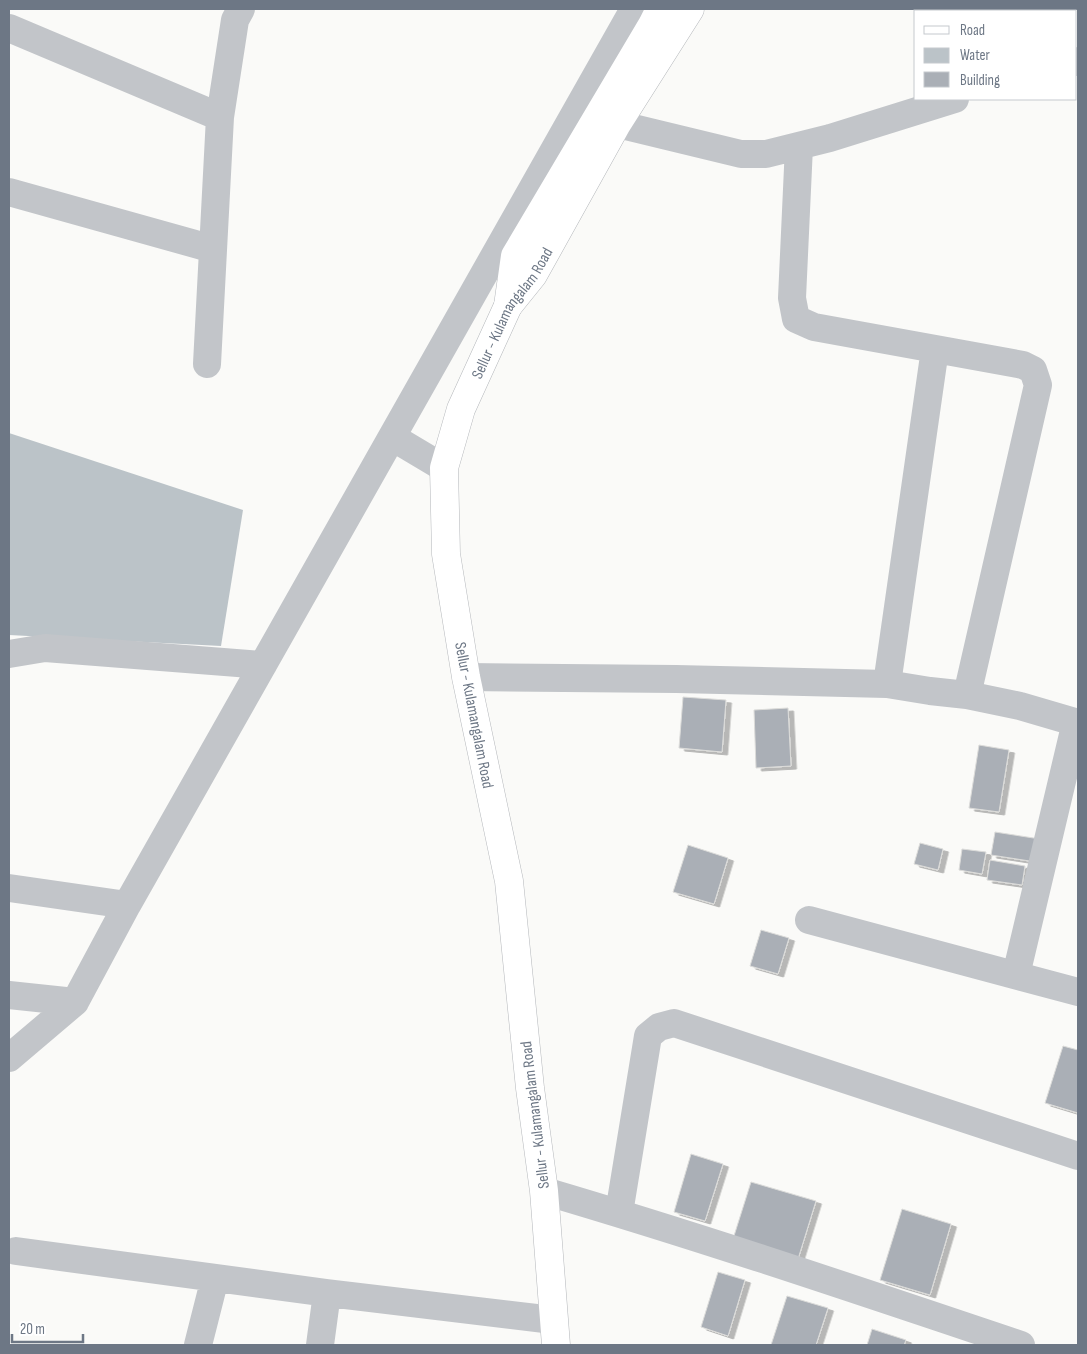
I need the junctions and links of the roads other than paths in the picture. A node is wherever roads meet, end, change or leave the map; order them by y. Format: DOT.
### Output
graph roads {
  1 [pos="241,9"];
  2 [pos="690,9"];
  3 [pos="649,14"];
  4 [pos="9,28"];
  5 [pos="952,100"];
  6 [pos="220,117"];
  7 [pos="608,119"];
  8 [pos="799,146"];
  9 [pos="9,192"];
  10 [pos="213,249"];
  11 [pos="935,349"];
  12 [pos="207,364"];
  13 [pos="392,437"];
  14 [pos="444,468"];
  15 [pos="9,654"];
  16 [pos="263,664"];
  17 [pos="466,677"];
  18 [pos="887,684"];
  19 [pos="967,695"];
  20 [pos="1077,722"];
  21 [pos="9,888"];
  22 [pos="127,905"];
  23 [pos="809,920"];
  24 [pos="1016,975"];
  25 [pos="1078,992"];
  26 [pos="9,995"];
  27 [pos="75,1002"];
  28 [pos="9,1058"];
  29 [pos="1078,1156"];
  30 [pos="544,1191"];
  31 [pos="619,1213"];
  32 [pos="16,1251"];
  33 [pos="214,1278"];
  34 [pos="327,1292"];
  35 [pos="554,1333"];
  36 [pos="198,1345"];
  37 [pos="320,1345"];
  38 [pos="1021,1345"];
  1 -- 6 [label="street"];
  2 -- 7 [label="main road"];
  3 -- 7 [label="main road"];
  3 -- 13 [label="street"];
  4 -- 6 [label="street"];
  5 -- 8 [label="street"];
  6 -- 10 [label="street"];
  7 -- 8 [label="street"];
  7 -- 14 [label="main road, Sellur - Kulamangalam Road"];
  8 -- 11 [label="street"];
  9 -- 10 [label="street"];
  10 -- 12 [label="street"];
  11 -- 18 [label="street"];
  11 -- 19 [label="street"];
  13 -- 14 [label="street"];
  13 -- 16 [label="street"];
  14 -- 17 [label="main road, Sellur - Kulamangalam Road"];
  15 -- 16 [label="street"];
  16 -- 22 [label="street"];
  17 -- 18 [label="street"];
  17 -- 30 [label="main road, Sellur - Kulamangalam Road"];
  18 -- 19 [label="street"];
  19 -- 20 [label="street"];
  20 -- 24 [label="street"];
  21 -- 22 [label="street"];
  22 -- 27 [label="street"];
  23 -- 24 [label="street"];
  24 -- 25 [label="street"];
  26 -- 27 [label="street"];
  27 -- 28 [label="street"];
  29 -- 31 [label="street"];
  30 -- 31 [label="street"];
  30 -- 35 [label="main road, Sellur - Kulamangalam Road"];
  31 -- 38 [label="street"];
  32 -- 33 [label="street"];
  33 -- 34 [label="street"];
  33 -- 36 [label="street"];
  34 -- 35 [label="street"];
  34 -- 37 [label="street"];
}
